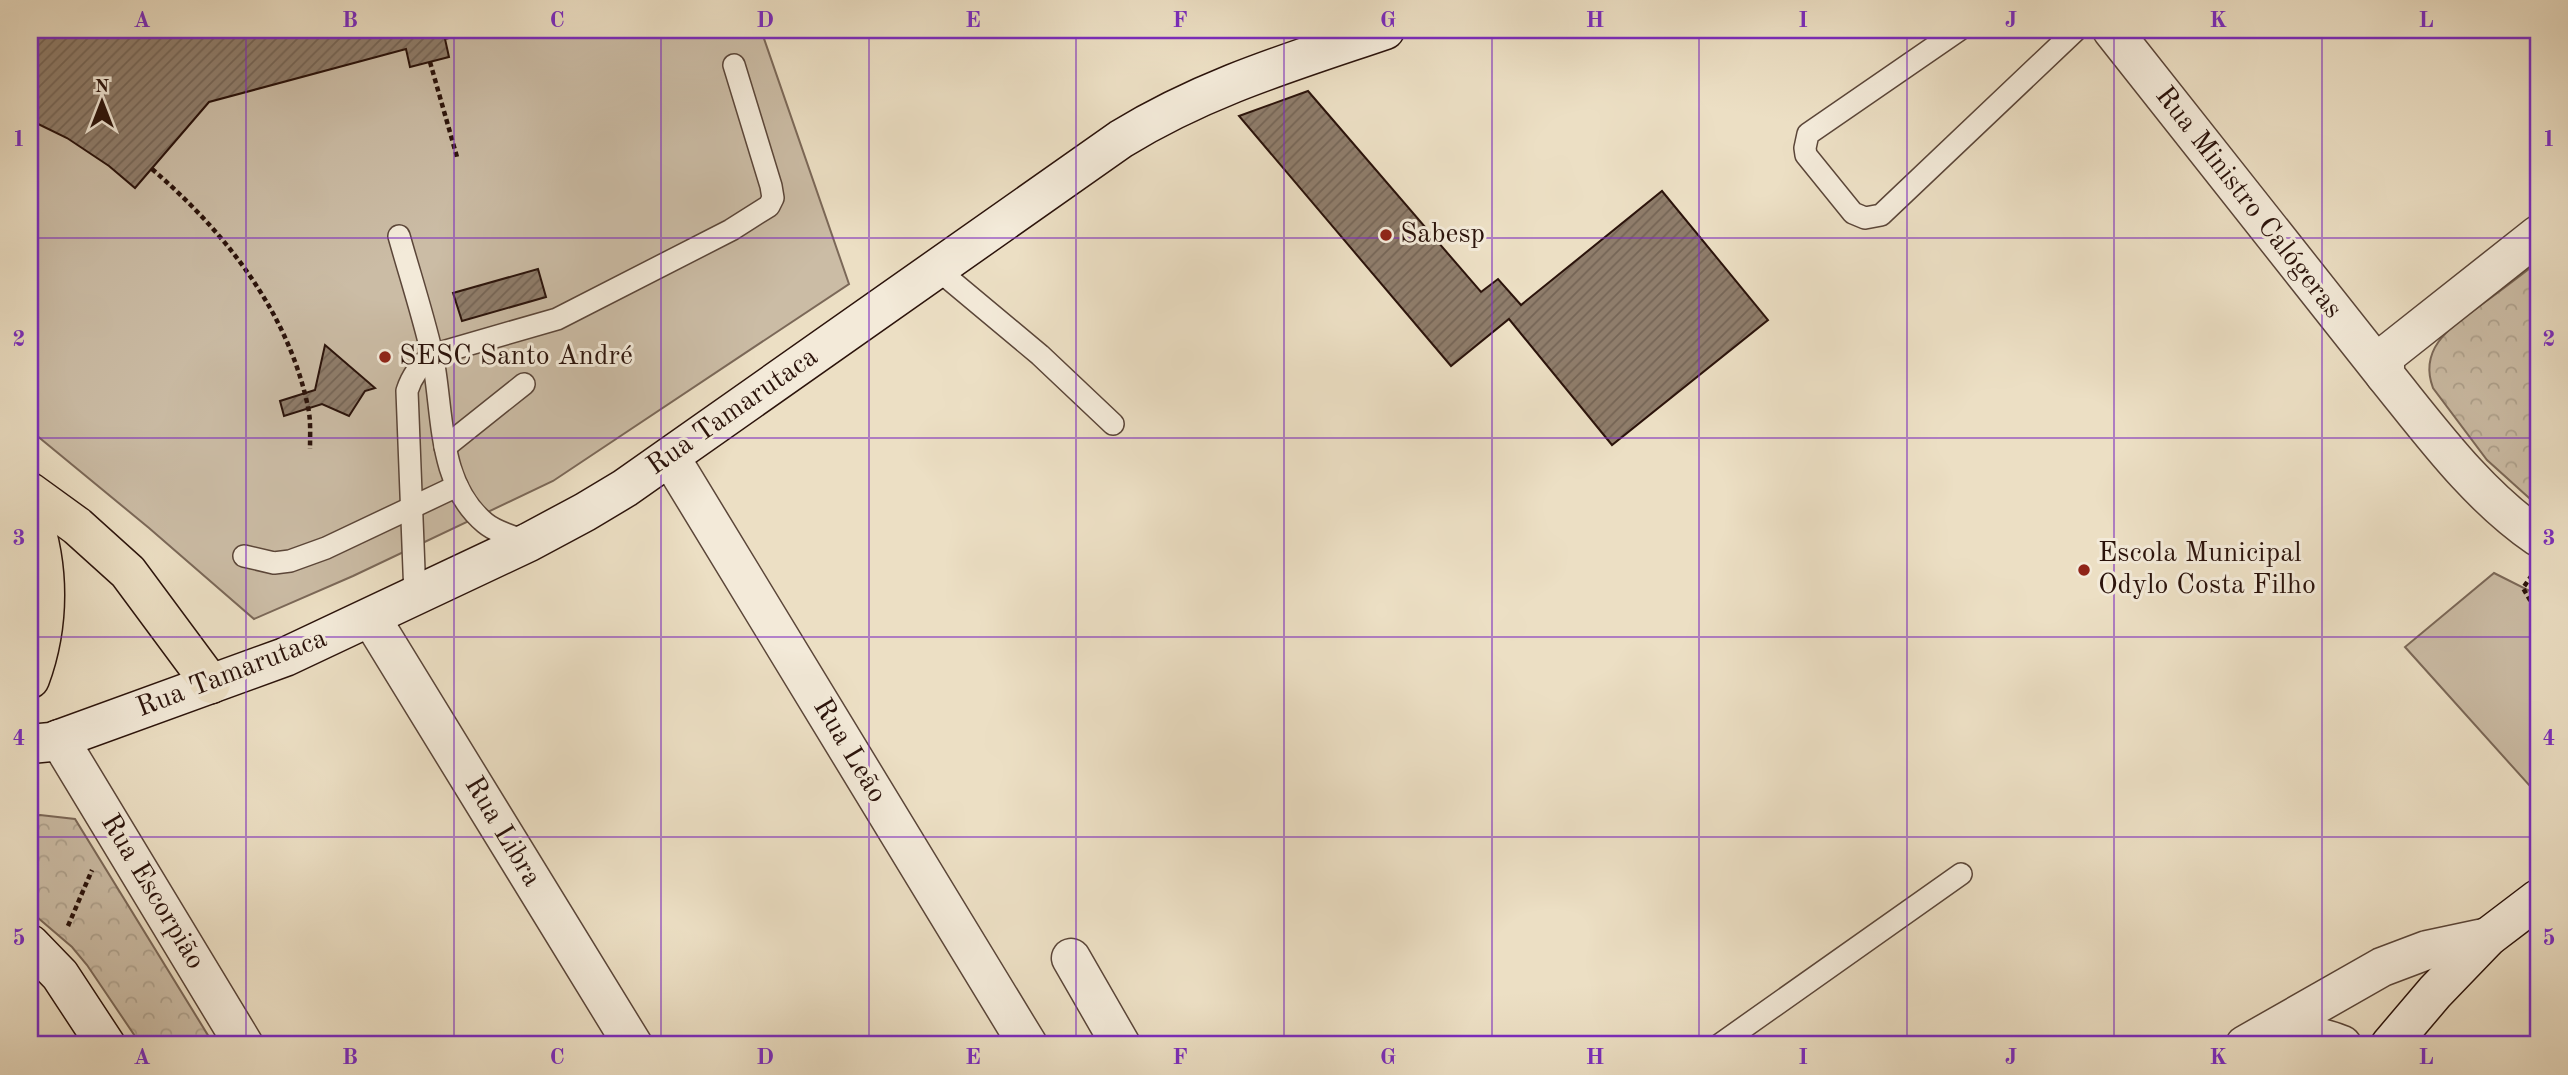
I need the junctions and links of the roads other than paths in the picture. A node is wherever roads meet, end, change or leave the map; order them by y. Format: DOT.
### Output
graph roads {
  1 [pos="1385,30"];
  2 [pos="1959,30"];
  3 [pos="2076,30"];
  4 [pos="2112,30"];
  5 [pos="734,65"];
  6 [pos="2538,235"];
  7 [pos="398,236"];
  8 [pos="937,268"];
  9 [pos="432,355"];
  10 [pos="2384,371"];
  11 [pos="524,384"];
  12 [pos="1113,424"];
  13 [pos="445,447"];
  14 [pos="670,457"];
  15 [pos="457,486"];
  16 [pos="30,492"];
  17 [pos="412,507"];
  18 [pos="30,511"];
  19 [pos="2538,537"];
  20 [pos="529,542"];
  21 [pos="244,556"];
  22 [pos="415,596"];
  23 [pos="371,618"];
  24 [pos="30,679"];
  25 [pos="211,684"];
  26 [pos="42,746"];
  27 [pos="1961,874"];
  28 [pos="2538,899"];
  29 [pos="2488,937"];
  30 [pos="36,949"];
  31 [pos="1072,958"];
  32 [pos="2254,1040"];
  33 [pos="106,1045"];
  34 [pos="244,1045"];
  35 [pos="633,1045"];
  36 [pos="1028,1045"];
  37 [pos="1121,1045"];
  38 [pos="1719,1045"];
  39 [pos="2342,1045"];
  40 [pos="2390,1045"];
  1 -- 8 [label="street, Rua Tamarutaca"];
  2 -- 3 [label="lane"];
  4 -- 10 [label="street, Rua Ministro Calógeras"];
  5 -- 9 [label="lane"];
  6 -- 10 [label="street"];
  7 -- 9 [label="lane"];
  8 -- 12 [label="lane"];
  8 -- 14 [label="street, Rua Tamarutaca"];
  9 -- 13 [label="lane"];
  9 -- 17 [label="lane"];
  10 -- 19 [label="street, Rua Ministro Calógeras"];
  11 -- 13 [label="lane"];
  13 -- 15 [label="lane"];
  14 -- 20 [label="street, Rua Tamarutaca"];
  14 -- 36 [label="street, Rua Leão"];
  15 -- 17 [label="lane"];
  15 -- 20 [label="lane"];
  16 -- 25 [label="highway"];
  17 -- 21 [label="lane"];
  17 -- 22 [label="lane"];
  18 -- 24 [label="highway"];
  20 -- 22 [label="street, Rua Tamarutaca"];
  22 -- 23 [label="street, Rua Tamarutaca"];
  23 -- 25 [label="street, Rua Tamarutaca"];
  23 -- 35 [label="street, Rua Libra"];
  25 -- 26 [label="street, Rua Tamarutaca"];
  26 -- 34 [label="street, Rua Escorpião"];
  27 -- 38 [label="lane"];
  28 -- 29 [label="street"];
  29 -- 32 [label="street"];
  29 -- 40 [label="street"];
  30 -- 33 [label="street"];
  31 -- 37 [label="street"];
  32 -- 39 [label="street"];
}
